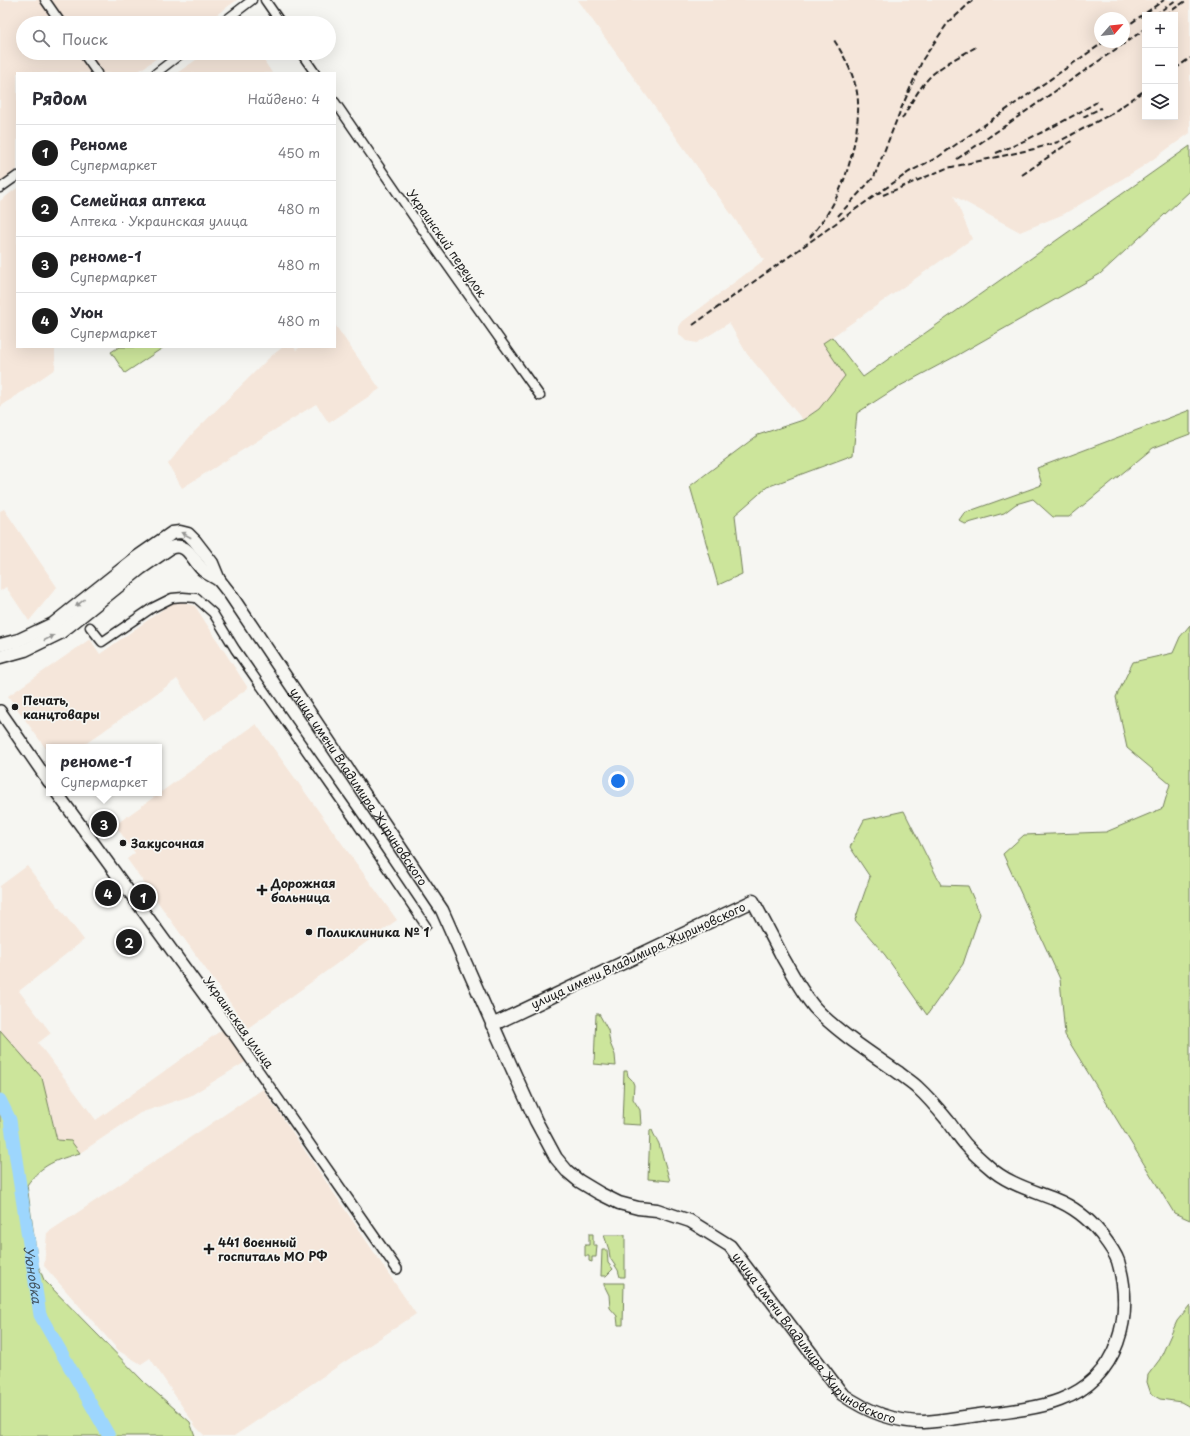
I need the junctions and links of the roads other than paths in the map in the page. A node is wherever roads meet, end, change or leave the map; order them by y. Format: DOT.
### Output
graph roads {
  1 [pos="45,0"];
  2 [pos="252,0"];
  3 [pos="265,0"];
  4 [pos="56,16"];
  5 [pos="231,16"];
  6 [pos="276,16"];
  7 [pos="88,60"];
  8 [pos="173,60"];
  9 [pos="306,60"];
  10 [pos="96,72"];
  11 [pos="157,72"];
  12 [pos="314,72"];
  13 [pos="336,103"];
  14 [pos="16,177"];
  15 [pos="0,188"];
  16 [pos="540,396"];
  17 [pos="219,580"];
  18 [pos="90,627"];
  19 [pos="0,645"];
  20 [pos="25,650"];
  21 [pos="0,657"];
  22 [pos="0,660"];
  23 [pos="0,712"];
  24 [pos="46,778"];
  25 [pos="59,796"];
  26 [pos="426,926"];
  27 [pos="492,1025"];
  28 [pos="230,1030"];
  29 [pos="397,1269"];
  1 -- 4 [label="street"];
  2 -- 5 [label="street"];
  3 -- 6 [label="street"];
  7 -- 10 [label="street"];
  8 -- 11 [label="street"];
  9 -- 12 [label="street"];
  13 -- 16 [label="street, Украинский переулок"];
  14 -- 15 [label="street"];
  17 -- 19 [label="main road, улица имени Владимира Жириновского, one-way"];
  20 -- 17 [label="main road, улица имени Владимира Жириновского, one-way"];
  17 -- 27 [label="main road, улица имени Владимира Жириновского"];
  18 -- 26 [label="street"];
  20 -- 21 [label="main road, улица имени Владимира Жириновского"];
  20 -- 22 [label="street"];
  23 -- 24 [label="main road"];
  25 -- 28 [label="main road, Украинская улица"];
  27 -- 27 [label="main road, улица имени Владимира Жириновского"];
  28 -- 29 [label="street, Украинская улица"];
}
